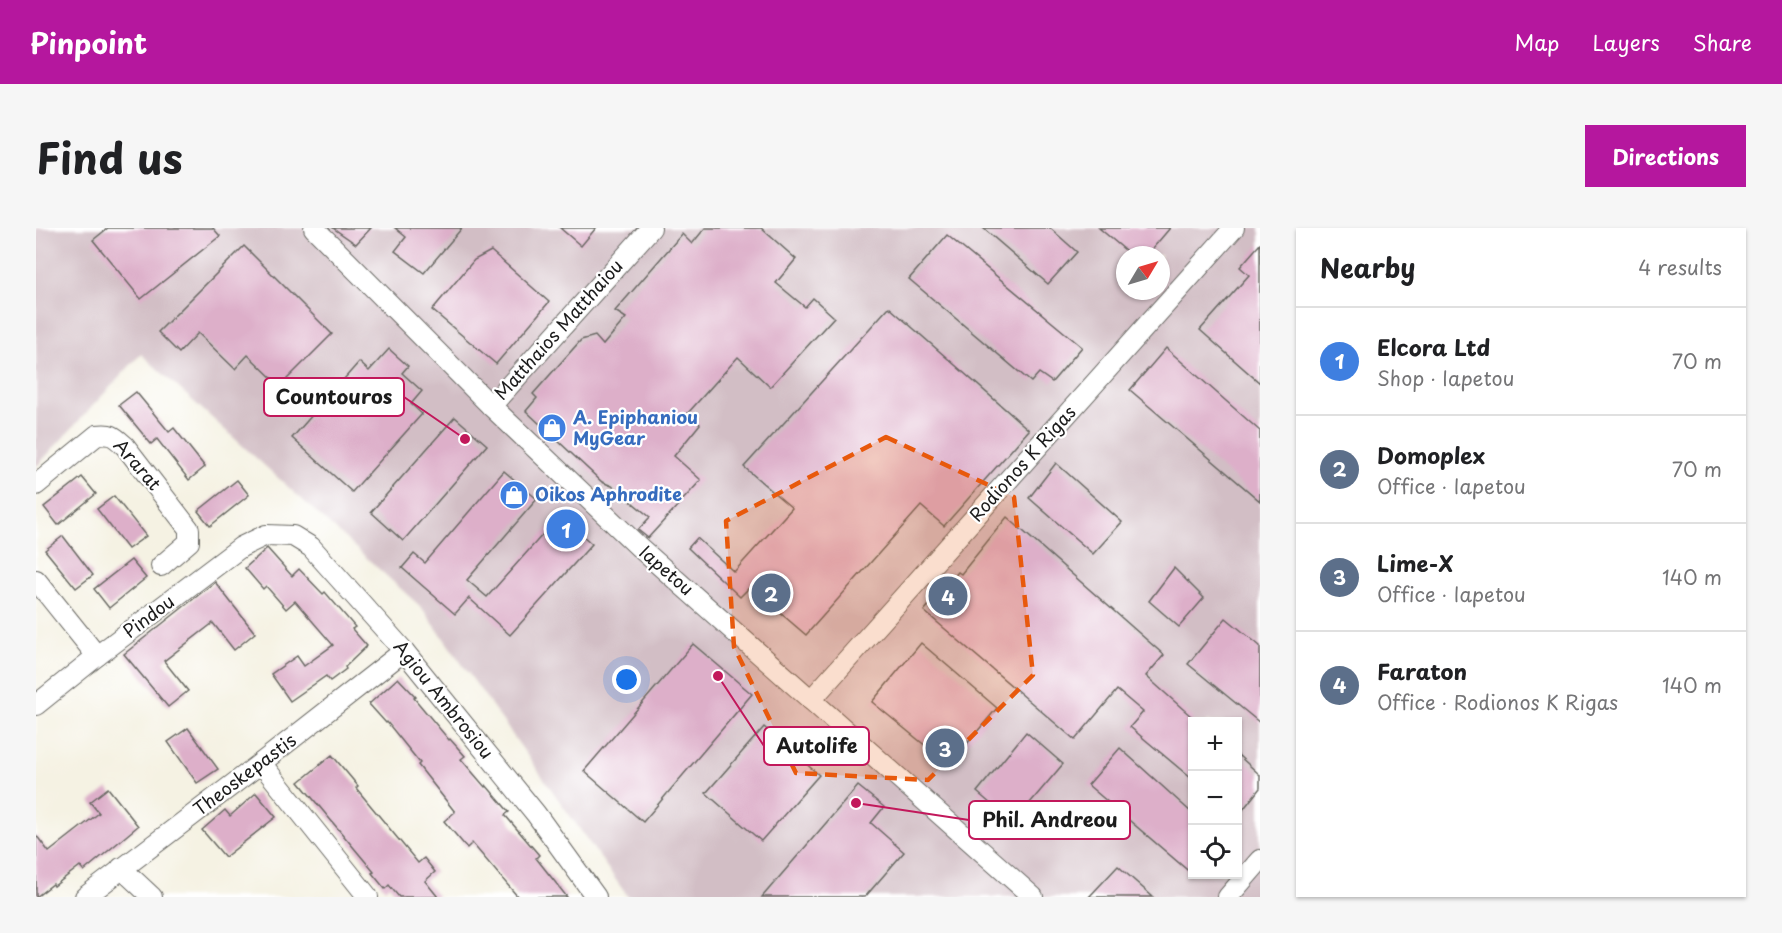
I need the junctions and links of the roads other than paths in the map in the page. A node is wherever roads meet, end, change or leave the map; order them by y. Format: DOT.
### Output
graph roads {
  1 [pos="314,228"];
  2 [pos="651,228"];
  3 [pos="1234,228"];
  4 [pos="491,406"];
  5 [pos="36,485"];
  6 [pos="266,535"];
  7 [pos="161,566"];
  8 [pos="36,580"];
  9 [pos="404,651"];
  10 [pos="97,656"];
  11 [pos="811,700"];
  12 [pos="36,705"];
  13 [pos="261,763"];
  14 [pos="1260,860"];
  15 [pos="122,868"];
  16 [pos="85,897"];
  17 [pos="152,897"];
  18 [pos="368,897"];
  19 [pos="596,897"];
  20 [pos="1033,897"];
  21 [pos="1228,897"];
  1 -- 4 [label="street, Iapetou"];
  2 -- 4 [label="street, Matthaios Matthaiou"];
  3 -- 11 [label="street, Rodionos K Rigas"];
  4 -- 11 [label="street, Iapetou"];
  5 -- 7 [label="street, Ararat"];
  6 -- 9 [label="street, Agiou Ambrosiou"];
  6 -- 10 [label="street, Pindou"];
  8 -- 10 [label="street"];
  9 -- 13 [label="street, Theoskepastis"];
  9 -- 19 [label="street, Agiou Ambrosiou"];
  10 -- 12 [label="street, Pindou"];
  11 -- 20 [label="street, Iapetou"];
  13 -- 15 [label="street, Theoskepastis"];
  13 -- 18 [label="street"];
  14 -- 21 [label="street"];
  15 -- 16 [label="street, Theoskepastis"];
  15 -- 17 [label="street"];
}
